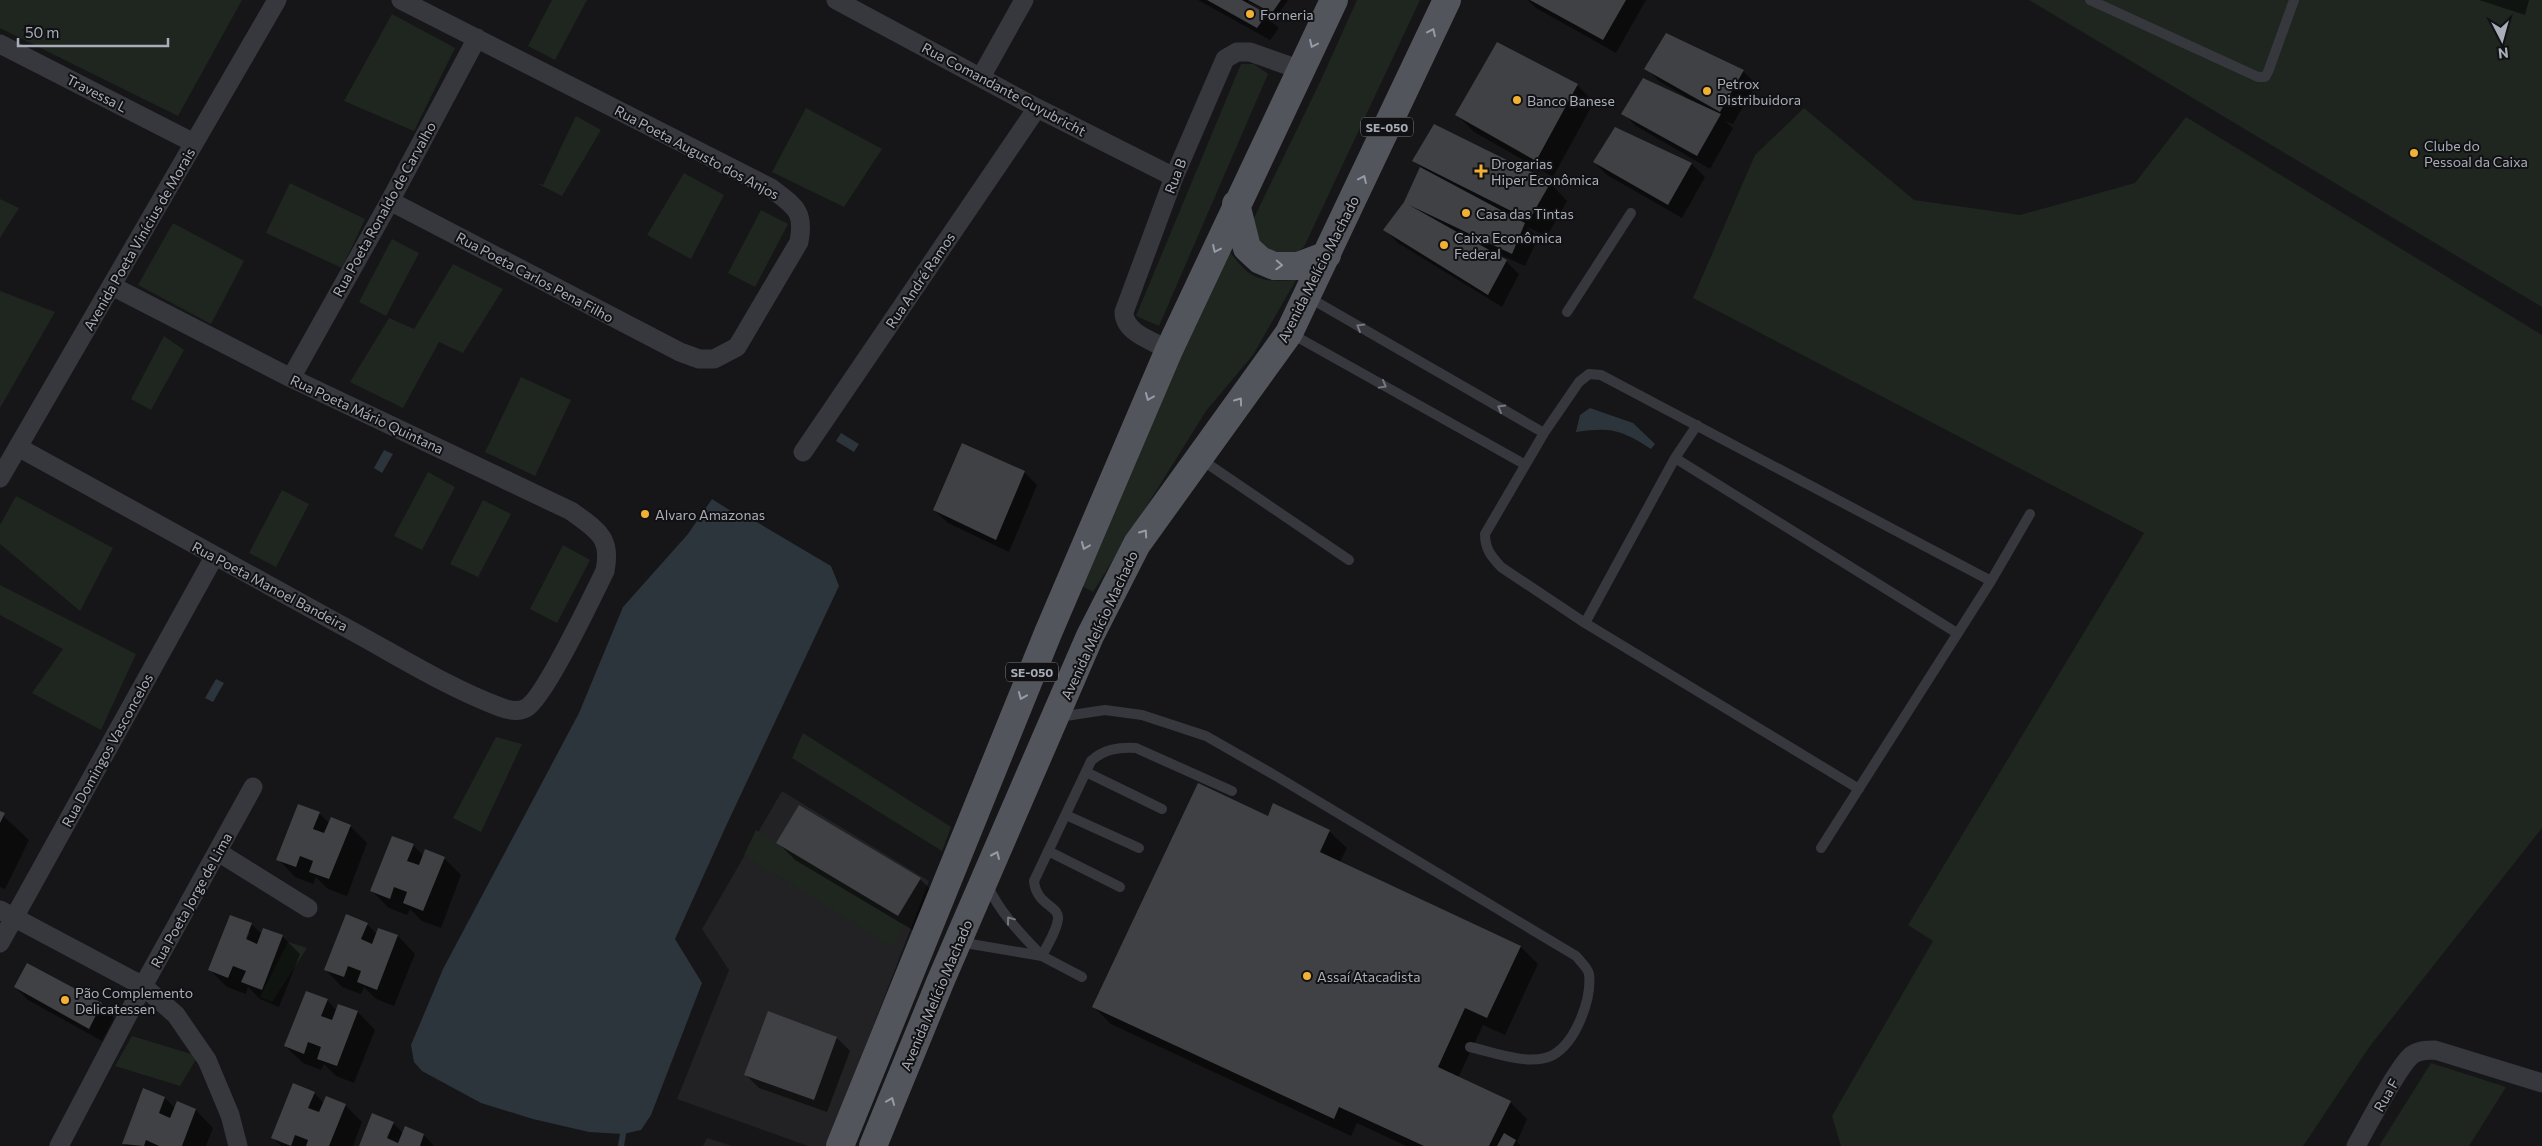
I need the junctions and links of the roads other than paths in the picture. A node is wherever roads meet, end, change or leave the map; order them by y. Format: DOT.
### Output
graph roads {
  1 [pos="277,0"];
  2 [pos="401,0"];
  3 [pos="836,0"];
  4 [pos="1024,0"];
  5 [pos="1334,0"];
  6 [pos="1447,0"];
  7 [pos="2090,0"];
  8 [pos="2294,0"];
  9 [pos="477,38"];
  10 [pos="0,44"];
  11 [pos="1301,70"];
  12 [pos="981,77"];
  13 [pos="1037,108"];
  14 [pos="194,143"];
  15 [pos="1174,177"];
  16 [pos="390,201"];
  17 [pos="1236,204"];
  18 [pos="1632,213"];
  19 [pos="1327,255"];
  20 [pos="112,286"];
  21 [pos="1307,296"];
  22 [pos="1568,312"];
  23 [pos="1289,333"];
  24 [pos="1169,350"];
  25 [pos="680,352"];
  26 [pos="290,378"];
  27 [pos="1698,425"];
  28 [pos="1544,432"];
  29 [pos="18,448"];
  30 [pos="803,452"];
  31 [pos="1198,458"];
  32 [pos="1675,458"];
  33 [pos="1524,464"];
  34 [pos="0,478"];
  35 [pos="2030,514"];
  36 [pos="214,557"];
  37 [pos="1349,560"];
  38 [pos="1991,582"];
  39 [pos="1584,622"];
  40 [pos="1957,633"];
  41 [pos="526,708"];
  42 [pos="1056,717"];
  43 [pos="1086,772"];
  44 [pos="253,787"];
  45 [pos="1859,789"];
  46 [pos="1232,791"];
  47 [pos="1162,809"];
  48 [pos="1066,815"];
  49 [pos="1139,848"];
  50 [pos="1821,848"];
  51 [pos="1048,851"];
  52 [pos="218,852"];
  53 [pos="985,880"];
  54 [pos="1120,887"];
  55 [pos="308,908"];
  56 [pos="7,914"];
  57 [pos="958,942"];
  58 [pos="0,944"];
  59 [pos="1042,956"];
  60 [pos="1082,976"];
  61 [pos="143,986"];
  62 [pos="1470,1047"];
  63 [pos="2542,1083"];
  64 [pos="59,1146"];
  65 [pos="238,1146"];
  66 [pos="840,1146"];
  67 [pos="873,1146"];
  68 [pos="2356,1146"];
  1 -- 14 [label="street, Avenida Poeta Vinícius de Morais"];
  2 -- 9 [label="street, Rua Poeta Augusto dos Anjos"];
  3 -- 12 [label="street, Rua Comandante Guyubricht"];
  4 -- 12 [label="street"];
  5 -- 11 [label="main road, SE-050, one-way"];
  19 -- 6 [label="main road, Avenida Melício Machado / SE-050, one-way"];
  7 -- 8 [label="lane"];
  9 -- 16 [label="street, Rua Poeta Ronaldo de Carvalho"];
  9 -- 25 [label="street, Rua Poeta Augusto dos Anjos"];
  10 -- 14 [label="street, Travessa L"];
  11 -- 15 [label="street, Rua B"];
  11 -- 17 [label="main road, SE-050"];
  12 -- 13 [label="street, Rua Comandante Guyubricht"];
  13 -- 15 [label="street, Rua Comandante Guyubricht"];
  13 -- 30 [label="street, Rua André Ramos"];
  14 -- 20 [label="street, Avenida Poeta Vinícius de Morais"];
  15 -- 24 [label="street, Rua B"];
  16 -- 25 [label="street, Rua Poeta Carlos Pena Filho"];
  16 -- 26 [label="street, Rua Poeta Ronaldo de Carvalho"];
  17 -- 19 [label="main road, one-way"];
  17 -- 24 [label="main road, SE-050, one-way"];
  18 -- 22 [label="lane"];
  19 -- 21 [label="main road, Avenida Melício Machado / SE-050"];
  20 -- 26 [label="street, Rua Poeta Mário Quintana"];
  20 -- 29 [label="street, Avenida Poeta Vinícius de Morais"];
  21 -- 23 [label="main road, Avenida Melício Machado / SE-050"];
  28 -- 21 [label="lane, one-way"];
  31 -- 23 [label="main road, Avenida Melício Machado / SE-050, one-way"];
  23 -- 33 [label="lane, one-way"];
  24 -- 66 [label="main road, SE-050, one-way"];
  26 -- 41 [label="street, Rua Poeta Mário Quintana"];
  27 -- 28 [label="lane"];
  27 -- 32 [label="lane"];
  27 -- 38 [label="lane"];
  28 -- 33 [label="lane"];
  29 -- 34 [label="street, Avenida Poeta Vinícius de Morais"];
  29 -- 36 [label="street, Rua Poeta Manoel Bandeira"];
  31 -- 37 [label="lane"];
  42 -- 31 [label="main road, Avenida Melício Machado / SE-050, one-way"];
  32 -- 39 [label="lane"];
  32 -- 40 [label="lane"];
  33 -- 39 [label="lane"];
  35 -- 38 [label="lane"];
  36 -- 41 [label="street, Rua Poeta Manoel Bandeira"];
  36 -- 56 [label="street, Rua Domingos Vasconcelos"];
  38 -- 40 [label="lane"];
  39 -- 45 [label="lane"];
  40 -- 45 [label="lane"];
  53 -- 42 [label="main road, Avenida Melício Machado / SE-050, one-way"];
  42 -- 62 [label="lane"];
  43 -- 46 [label="lane"];
  43 -- 47 [label="lane"];
  43 -- 48 [label="lane"];
  44 -- 52 [label="street, Rua Poeta Jorge de Lima"];
  45 -- 50 [label="lane"];
  48 -- 49 [label="lane"];
  48 -- 51 [label="lane"];
  51 -- 54 [label="lane"];
  51 -- 59 [label="lane"];
  52 -- 55 [label="street"];
  52 -- 61 [label="street, Rua Poeta Jorge de Lima"];
  53 -- 57 [label="main road, Avenida Melício Machado / SE-050"];
  59 -- 53 [label="lane, one-way"];
  56 -- 58 [label="street, Rua Domingos Vasconcelos"];
  56 -- 61 [label="street"];
  57 -- 59 [label="lane"];
  67 -- 57 [label="main road, Avenida Melício Machado / SE-050, one-way"];
  59 -- 60 [label="lane"];
  61 -- 64 [label="street, Rua Poeta Jorge de Lima"];
  61 -- 65 [label="street"];
  63 -- 68 [label="street, Rua F"];
}
